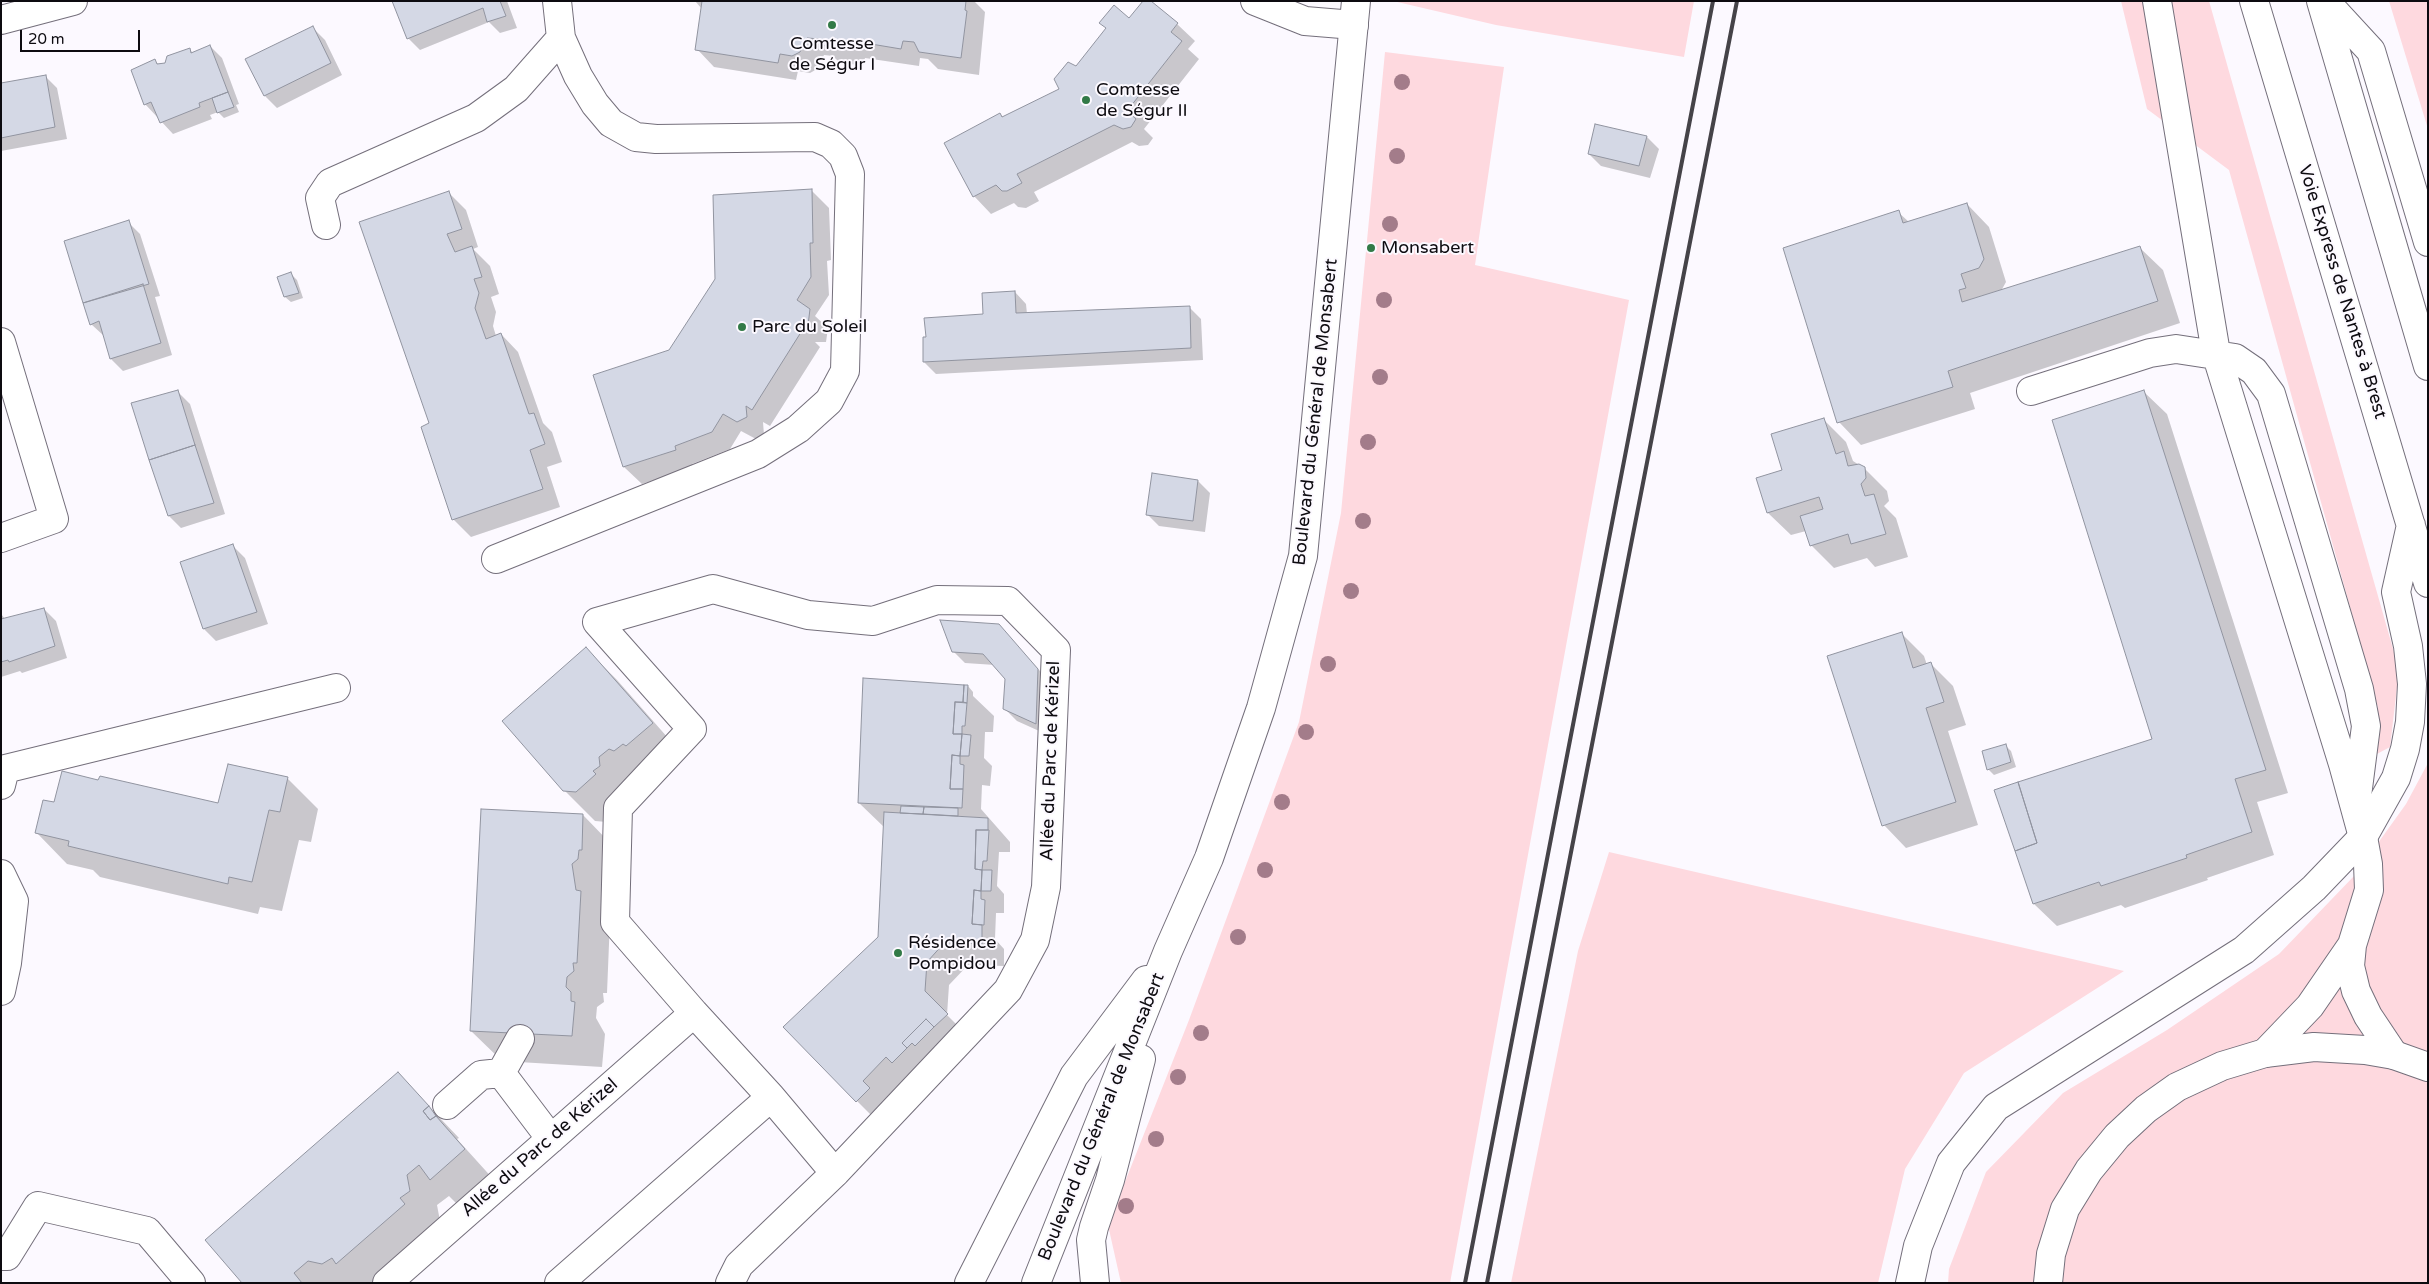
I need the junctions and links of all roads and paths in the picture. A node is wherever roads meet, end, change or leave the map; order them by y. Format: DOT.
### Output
graph roads {
  1 [pos="73,1"];
  2 [pos="557,1"];
  3 [pos="1255,1"];
  4 [pos="2157,1"];
  5 [pos="2254,1"];
  6 [pos="2323,1"];
  7 [pos="1355,13"];
  8 [pos="1,20"];
  9 [pos="561,38"];
  10 [pos="326,225"];
  11 [pos="2428,242"];
  12 [pos="1,342"];
  13 [pos="2216,353"];
  14 [pos="2428,366"];
  15 [pos="2031,391"];
  16 [pos="2411,526"];
  17 [pos="1,538"];
  18 [pos="496,559"];
  19 [pos="2428,583"];
  20 [pos="336,688"];
  21 [pos="1,784"];
  22 [pos="2355,807"];
  23 [pos="2363,837"];
  24 [pos="1,874"];
  25 [pos="2352,945"];
  26 [pos="1168,951"];
  27 [pos="1,991"];
  28 [pos="694,1013"];
  29 [pos="520,1039"];
  30 [pos="2265,1053"];
  31 [pos="2394,1054"];
  32 [pos="2428,1066"];
  33 [pos="501,1073"];
  34 [pos="771,1097"];
  35 [pos="447,1105"];
  36 [pos="551,1138"];
  37 [pos="835,1173"];
  38 [pos="1,1256"];
  39 [pos="191,1283"];
  40 [pos="387,1283"];
  41 [pos="559,1283"];
  42 [pos="730,1283"];
  43 [pos="968,1283"];
  44 [pos="1036,1283"];
  45 [pos="1095,1283"];
  46 [pos="1910,1283"];
  47 [pos="2048,1283"];
  1 -- 8 [label="main road"];
  2 -- 9 [label="main road"];
  3 -- 7 [label="main road"];
  4 -- 13 [label="main road"];
  5 -- 16 [label="main road, Voie Express de Nantes à Brest"];
  6 -- 11 [label="main road"];
  6 -- 14 [label="main road"];
  7 -- 26 [label="main road, Boulevard du Général de Monsabert"];
  9 -- 10 [label="main road"];
  9 -- 18 [label="main road"];
  12 -- 17 [label="main road"];
  13 -- 15 [label="main road"];
  13 -- 22 [label="main road"];
  13 -- 22 [label="main road"];
  16 -- 19 [label="main road, Voie Express de Nantes à Brest"];
  16 -- 23 [label="main road"];
  20 -- 21 [label="main road"];
  22 -- 23 [label="main road"];
  23 -- 25 [label="main road"];
  23 -- 46 [label="main road"];
  24 -- 27 [label="main road"];
  25 -- 30 [label="main road"];
  25 -- 31 [label="main road"];
  26 -- 43 [label="main road, Boulevard du Général de Monsabert"];
  26 -- 44 [label="main road, Boulevard du Général de Monsabert"];
  26 -- 45 [label="main road"];
  28 -- 34 [label="main road, Allée du Parc de Kérizel"];
  28 -- 36 [label="main road, Allée du Parc de Kérizel"];
  28 -- 37 [label="main road, Allée du Parc de Kérizel"];
  29 -- 33 [label="main road"];
  30 -- 31 [label="main road"];
  30 -- 47 [label="main road"];
  31 -- 32 [label="main road"];
  33 -- 35 [label="main road"];
  33 -- 36 [label="main road"];
  34 -- 37 [label="main road, Allée du Parc de Kérizel"];
  34 -- 41 [label="main road"];
  36 -- 40 [label="main road, Allée du Parc de Kérizel"];
  37 -- 42 [label="main road, Allée du Parc de Kérizel"];
  38 -- 39 [label="main road"];
}
